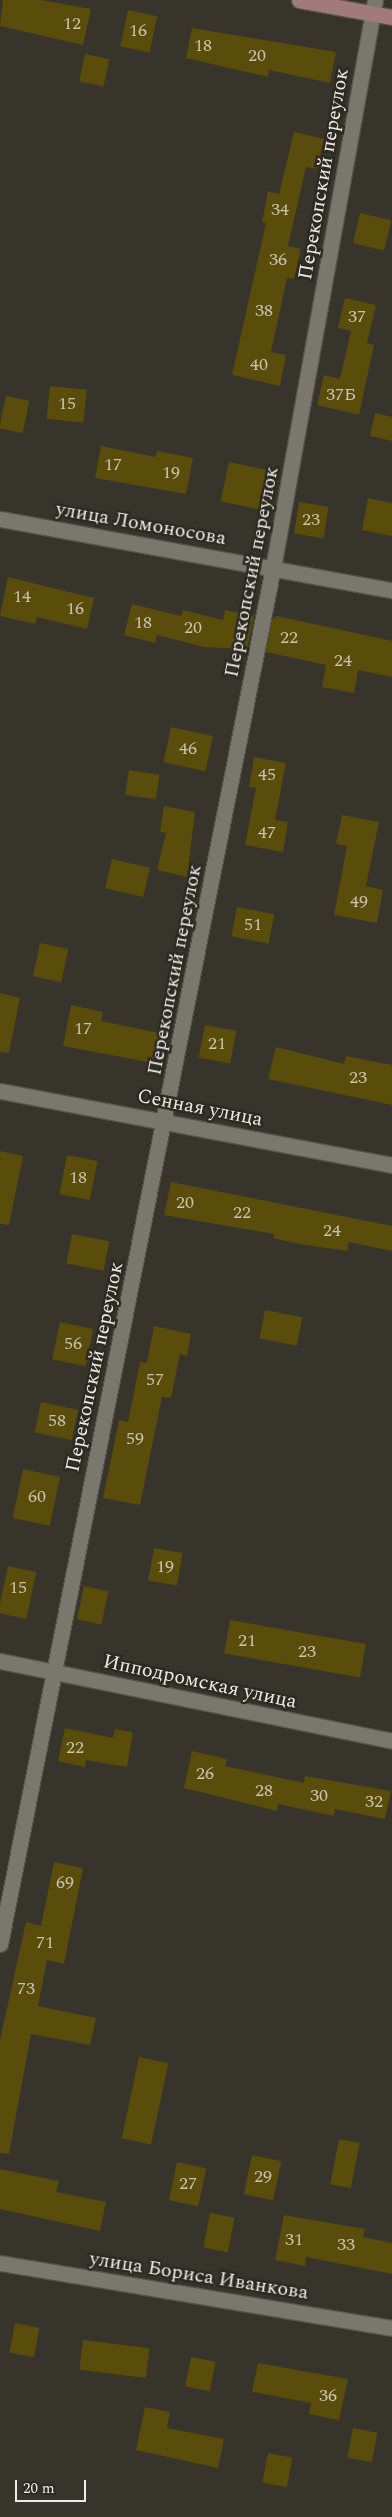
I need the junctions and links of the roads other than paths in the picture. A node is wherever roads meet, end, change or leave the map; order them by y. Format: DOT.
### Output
graph roads {
  1 [pos="299,0"];
  2 [pos="374,7"];
  3 [pos="392,17"];
  4 [pos="0,519"];
  5 [pos="274,568"];
  6 [pos="392,590"];
  7 [pos="0,1091"];
  8 [pos="166,1122"];
  9 [pos="392,1165"];
  10 [pos="0,1661"];
  11 [pos="53,1672"];
  12 [pos="392,1742"];
  13 [pos="0,1944"];
  14 [pos="0,2263"];
  15 [pos="392,2328"];
  1 -- 2 [label="main road"];
  2 -- 3 [label="main road"];
  2 -- 5 [label="street, Перекопский переулок"];
  4 -- 5 [label="street, улица Ломоносова"];
  5 -- 6 [label="street, улица Ломоносова"];
  5 -- 8 [label="street, Перекопский переулок"];
  7 -- 8 [label="street, Сенная улица"];
  8 -- 9 [label="street, Сенная улица"];
  8 -- 11 [label="street, Перекопский переулок"];
  10 -- 11 [label="street, Ипподромская улица"];
  11 -- 12 [label="street, Ипподромская улица"];
  11 -- 13 [label="street, Перекопский переулок"];
  14 -- 15 [label="street, улица Бориса Иванкова"];
}
